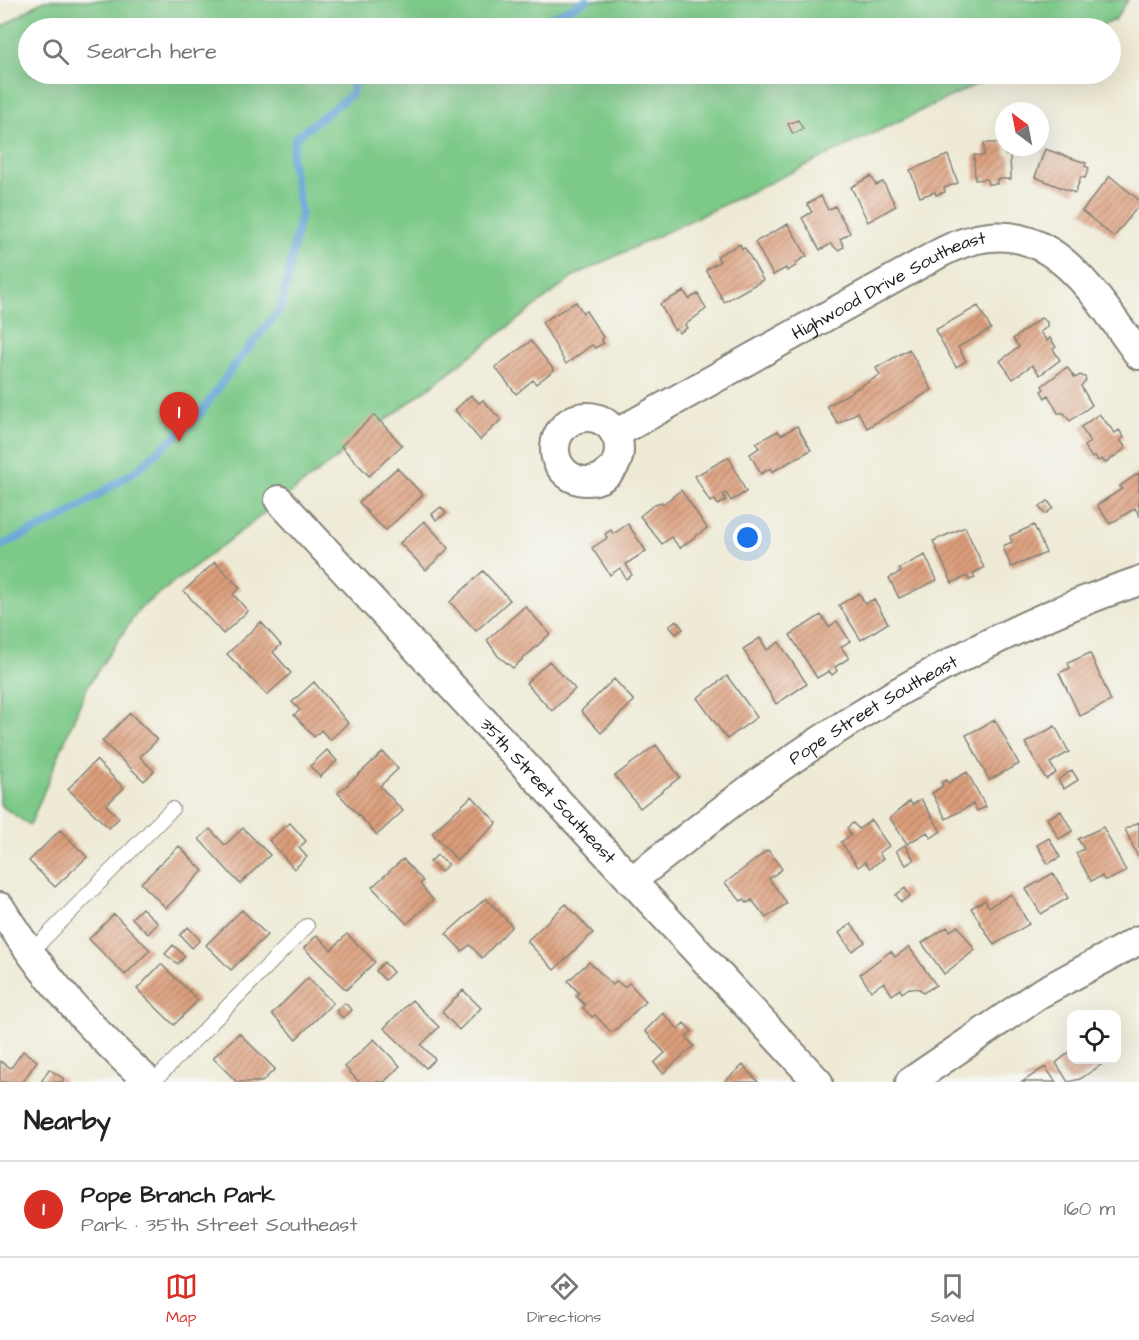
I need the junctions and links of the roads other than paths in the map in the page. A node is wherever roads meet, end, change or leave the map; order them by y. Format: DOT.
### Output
graph roads {
  1 [pos="1139,355"];
  2 [pos="615,434"];
  3 [pos="279,500"];
  4 [pos="1139,581"];
  5 [pos="172,809"];
  6 [pos="631,881"];
  7 [pos="0,907"];
  8 [pos="307,926"];
  9 [pos="1139,940"];
  10 [pos="30,953"];
  11 [pos="151,1082"];
  12 [pos="818,1082"];
  13 [pos="910,1082"];
  1 -- 2 [label="street, Highwood Drive Southeast"];
  3 -- 6 [label="street, 35th Street Southeast"];
  4 -- 6 [label="street, Pope Street Southeast"];
  5 -- 10 [label="lane"];
  6 -- 12 [label="street, 35th Street Southeast"];
  7 -- 10 [label="street"];
  8 -- 11 [label="lane"];
  9 -- 13 [label="street"];
  10 -- 11 [label="street"];
}
